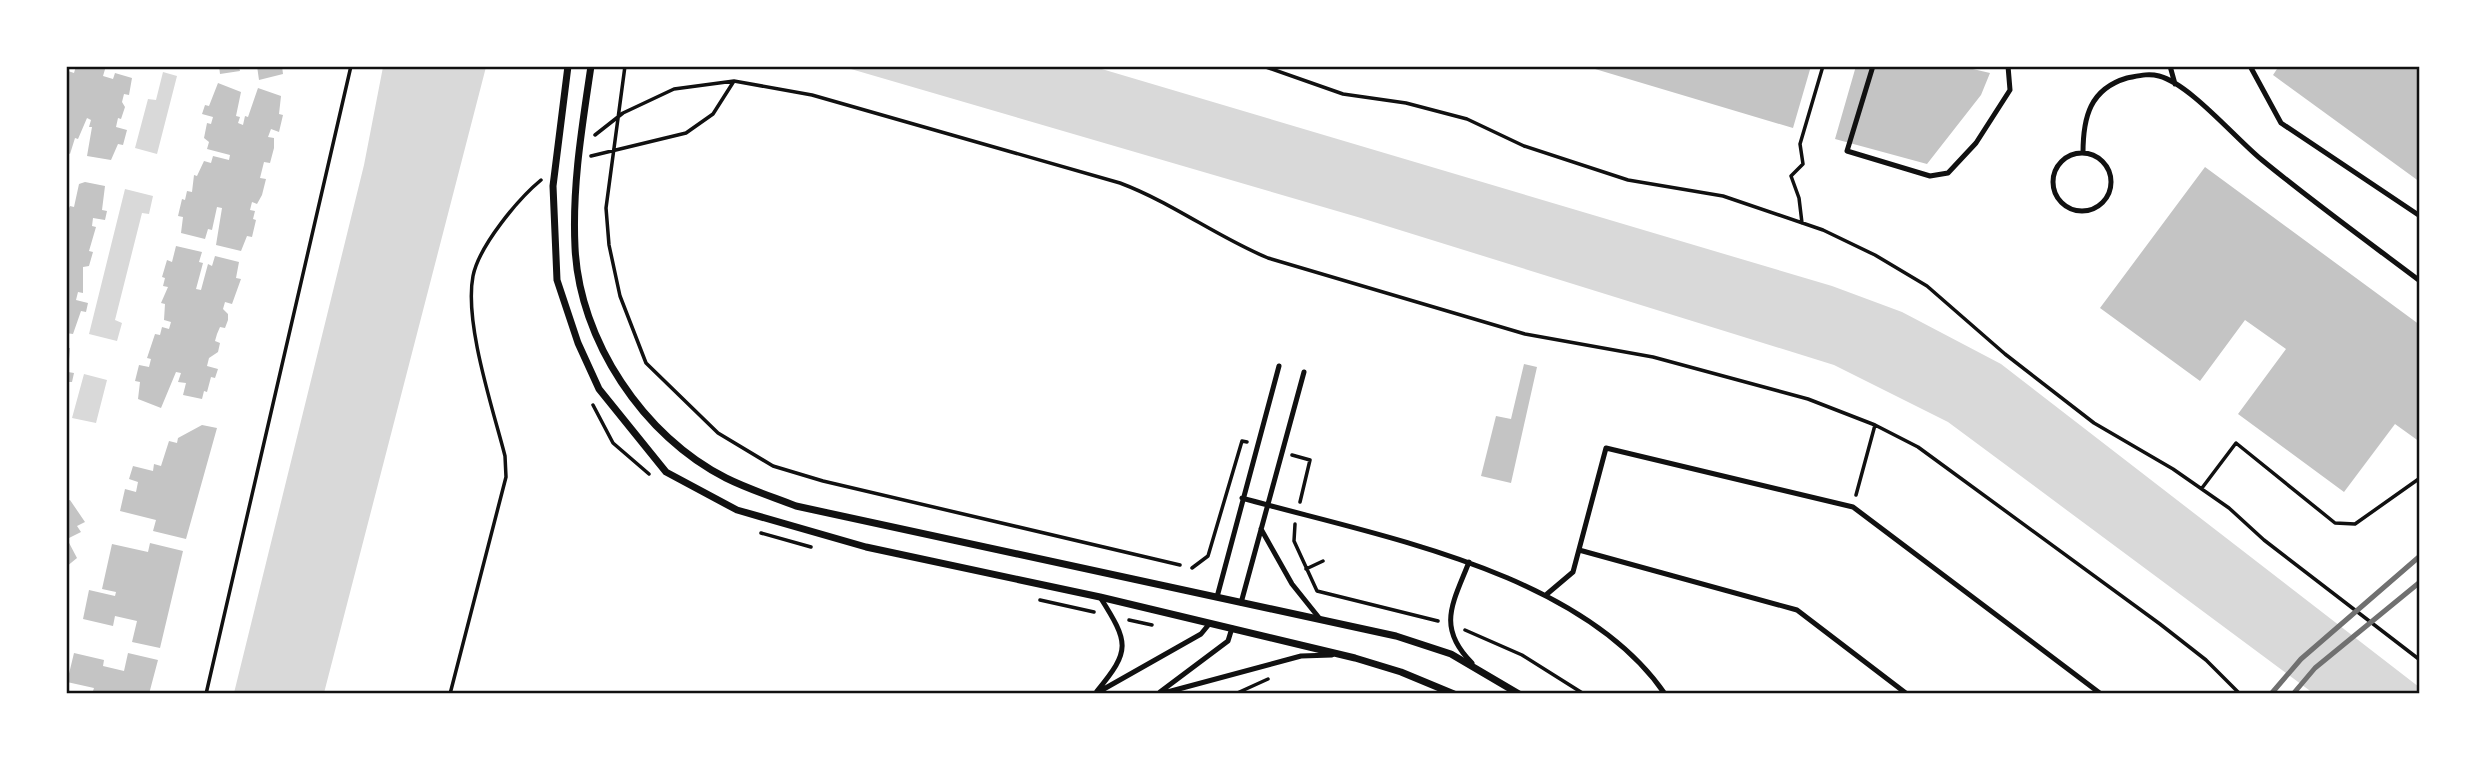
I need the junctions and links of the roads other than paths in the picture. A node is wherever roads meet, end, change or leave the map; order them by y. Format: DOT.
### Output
graph roads {
  1 [pos="568,66"];
  2 [pos="591,66"];
  3 [pos="1873,66"];
  4 [pos="2008,66"];
  5 [pos="2139,66"];
  6 [pos="2171,66"];
  7 [pos="2249,66"];
  8 [pos="2142,75"];
  9 [pos="2175,85"];
  10 [pos="2083,153"];
  11 [pos="2420,216"];
  12 [pos="2420,281"];
  13 [pos="1279,366"];
  14 [pos="1304,372"];
  15 [pos="1242,498"];
  16 [pos="1268,506"];
  17 [pos="1261,529"];
  18 [pos="1579,550"];
  19 [pos="1469,562"];
  20 [pos="1547,594"];
  21 [pos="1100,597"];
  22 [pos="1217,597"];
  23 [pos="1241,603"];
  24 [pos="1321,620"];
  25 [pos="1210,623"];
  26 [pos="1231,628"];
  27 [pos="1343,655"];
  28 [pos="1474,666"];
  29 [pos="1095,694"];
  30 [pos="1159,694"];
  31 [pos="1454,694"];
  32 [pos="1519,694"];
  33 [pos="1665,694"];
  34 [pos="1907,694"];
  35 [pos="2101,694"];
  1 -- 21 [label="street"];
  2 -- 22 [label="street"];
  3 -- 4 [label="lane"];
  5 -- 8 [label="lane"];
  6 -- 9 [label="lane"];
  7 -- 11 [label="lane"];
  8 -- 9 [label="lane"];
  8 -- 10 [label="lane"];
  9 -- 12 [label="lane"];
  10 -- 10 [label="lane"];
  13 -- 15 [label="lane"];
  14 -- 16 [label="lane"];
  15 -- 16 [label="lane"];
  15 -- 22 [label="lane"];
  16 -- 17 [label="lane"];
  16 -- 19 [label="lane"];
  17 -- 23 [label="lane"];
  17 -- 24 [label="lane"];
  18 -- 20 [label="lane"];
  18 -- 34 [label="lane"];
  18 -- 35 [label="lane"];
  19 -- 20 [label="lane"];
  19 -- 28 [label="lane"];
  20 -- 33 [label="lane"];
  21 -- 25 [label="street"];
  21 -- 29 [label="lane"];
  22 -- 23 [label="street"];
  23 -- 24 [label="street"];
  24 -- 28 [label="street"];
  25 -- 26 [label="street"];
  25 -- 29 [label="lane"];
  26 -- 27 [label="street"];
  26 -- 30 [label="lane"];
  27 -- 30 [label="lane"];
  27 -- 31 [label="street"];
  28 -- 32 [label="street"];
}
